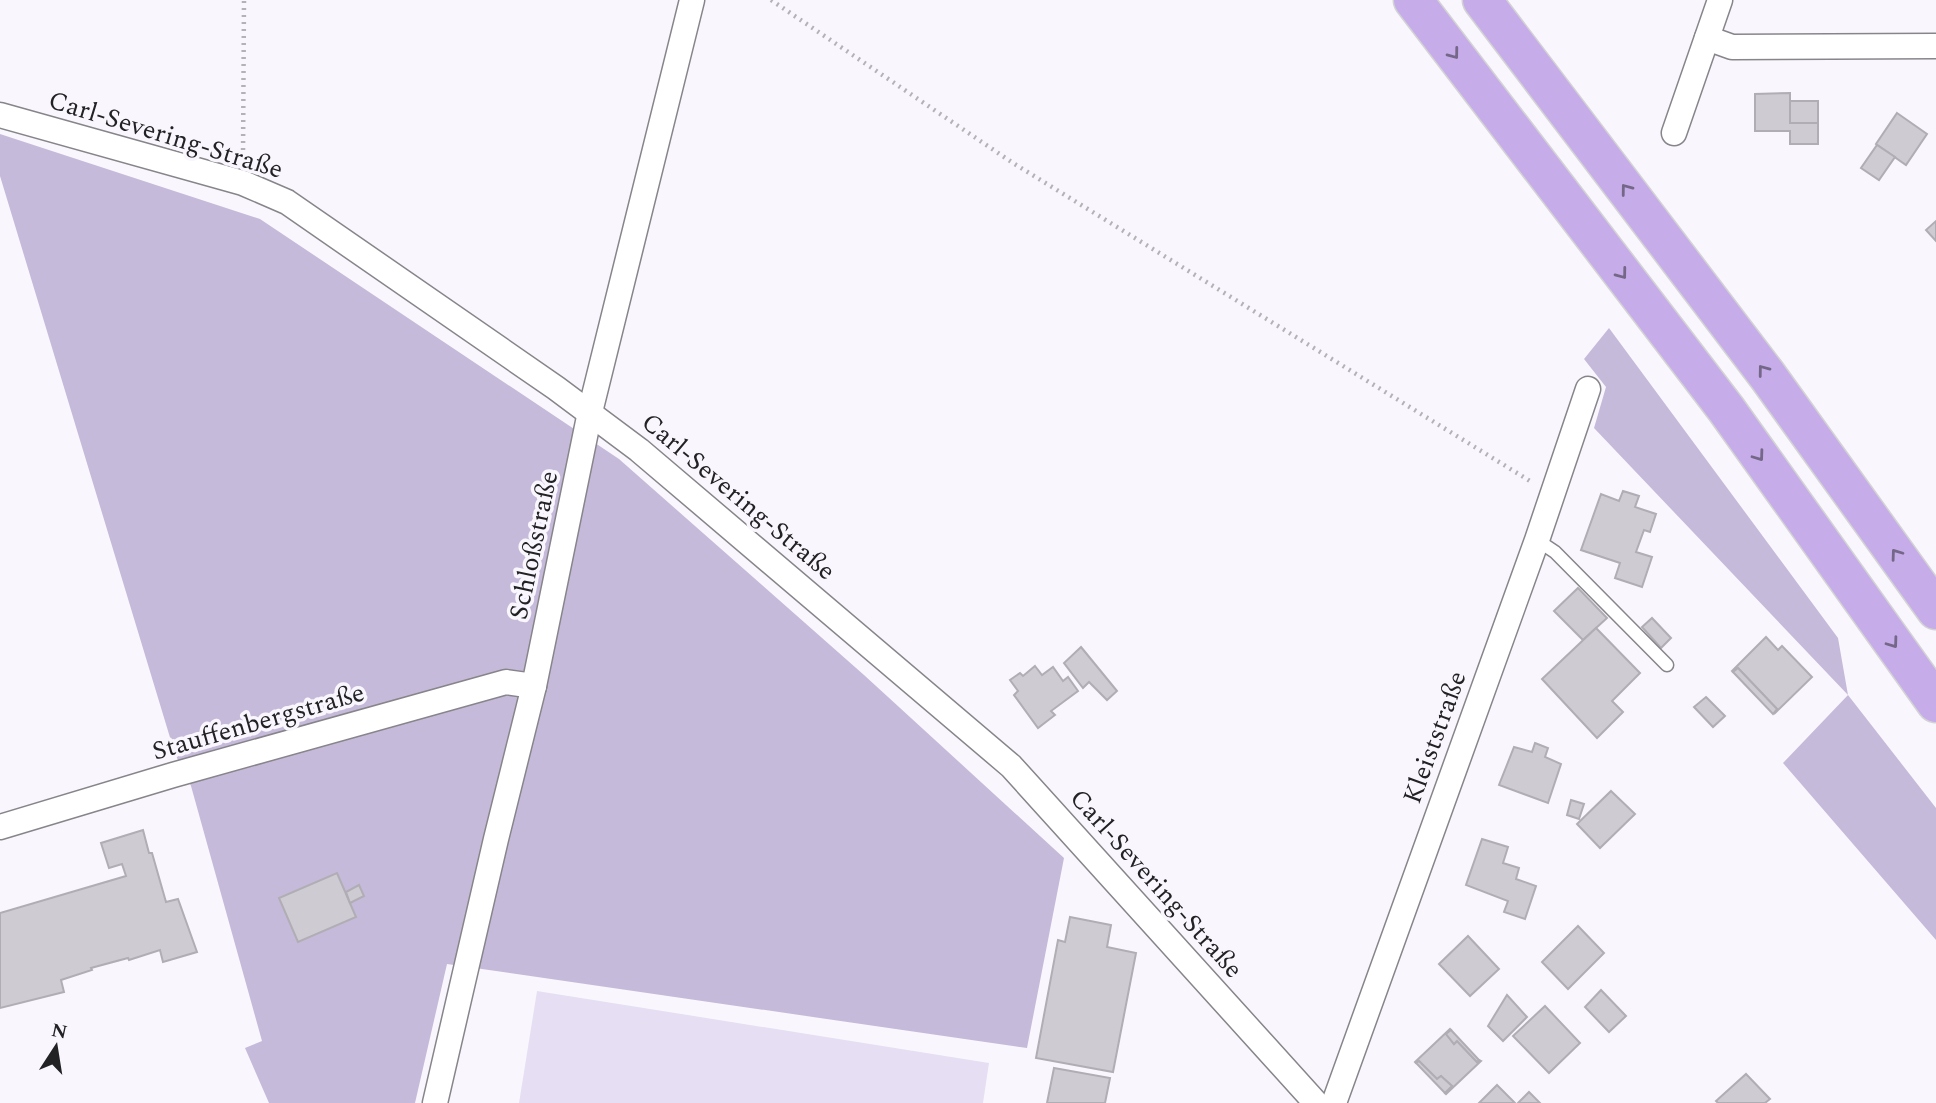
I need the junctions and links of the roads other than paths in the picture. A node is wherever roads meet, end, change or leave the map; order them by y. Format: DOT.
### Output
graph roads {
  1 [pos="692,0"];
  2 [pos="1413,0"];
  3 [pos="1482,0"];
  4 [pos="1720,0"];
  5 [pos="1707,38"];
  6 [pos="1936,46"];
  7 [pos="0,115"];
  8 [pos="1674,133"];
  9 [pos="1588,390"];
  10 [pos="590,412"];
  11 [pos="1536,540"];
  12 [pos="1936,610"];
  13 [pos="1667,665"];
  14 [pos="534,686"];
  15 [pos="1936,703"];
  16 [pos="0,827"];
  17 [pos="435,1103"];
  18 [pos="1316,1103"];
  19 [pos="1334,1103"];
  1 -- 10 [label="street, Schloßstraße"];
  2 -- 15 [label="highway, one-way"];
  12 -- 3 [label="highway, one-way"];
  4 -- 5 [label="street"];
  5 -- 6 [label="street"];
  5 -- 8 [label="street"];
  7 -- 10 [label="street, Carl-Severing-Straße"];
  9 -- 11 [label="street, Kleiststraße"];
  10 -- 14 [label="street, Schloßstraße"];
  10 -- 18 [label="street, Carl-Severing-Straße"];
  11 -- 13 [label="lane"];
  11 -- 19 [label="street, Kleiststraße"];
  14 -- 16 [label="street, Stauffenbergstraße"];
  14 -- 17 [label="street, Schloßstraße"];
}
